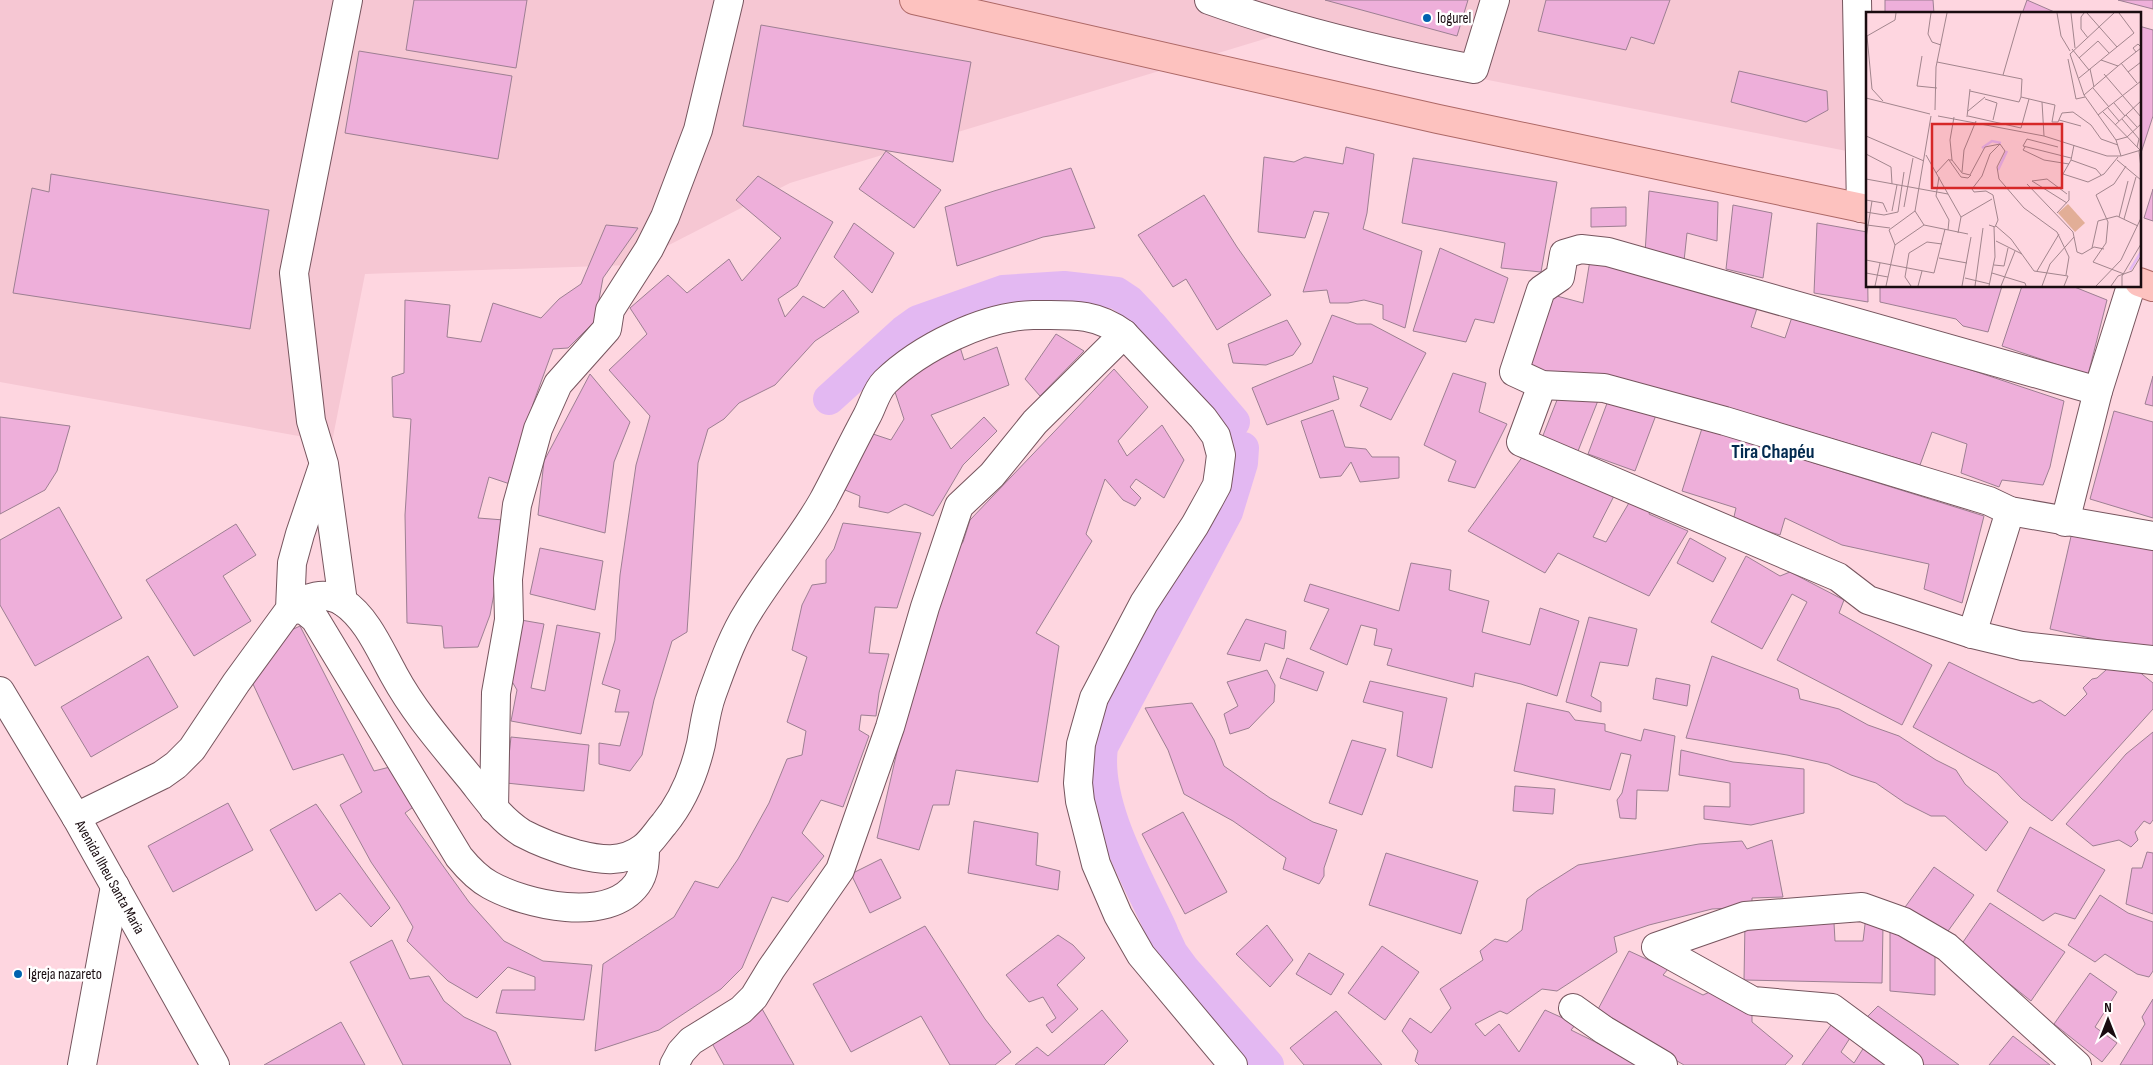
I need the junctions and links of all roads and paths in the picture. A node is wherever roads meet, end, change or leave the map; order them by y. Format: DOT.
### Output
graph roads {
  1 [pos="348,0"];
  2 [pos="729,0"];
  3 [pos="914,0"];
  4 [pos="1209,0"];
  5 [pos="1495,0"];
  6 [pos="1857,0"];
  7 [pos="1864,209"];
  8 [pos="2140,282"];
  9 [pos="2153,287"];
  10 [pos="2130,288"];
  11 [pos="1124,334"];
  12 [pos="1542,385"];
  13 [pos="2098,392"];
  14 [pos="324,464"];
  15 [pos="2010,511"];
  16 [pos="2065,522"];
  17 [pos="2153,536"];
  18 [pos="343,602"];
  19 [pos="290,610"];
  20 [pos="1972,634"];
  21 [pos="2153,660"];
  22 [pos="0,691"];
  23 [pos="494,809"];
  24 [pos="76,817"];
  25 [pos="645,847"];
  26 [pos="115,886"];
  27 [pos="1573,1008"];
  28 [pos="82,1065"];
  29 [pos="215,1065"];
  30 [pos="674,1065"];
  31 [pos="1233,1065"];
  32 [pos="1663,1065"];
  33 [pos="1909,1065"];
  34 [pos="2077,1065"];
  1 -- 14 [label="street"];
  2 -- 23 [label="street"];
  3 -- 7 [label="main road"];
  4 -- 5 [label="street"];
  6 -- 7 [label="street"];
  8 -- 9 [label="main road"];
  10 -- 13 [label="street"];
  11 -- 25 [label="street"];
  11 -- 30 [label="street"];
  11 -- 31 [label="street"];
  12 -- 13 [label="street"];
  12 -- 15 [label="street"];
  12 -- 20 [label="street"];
  13 -- 16 [label="street"];
  14 -- 18 [label="street"];
  14 -- 19 [label="street"];
  15 -- 16 [label="street"];
  15 -- 20 [label="street"];
  16 -- 17 [label="street"];
  18 -- 19 [label="street"];
  18 -- 23 [label="street"];
  19 -- 24 [label="street"];
  19 -- 25 [label="street"];
  20 -- 21 [label="street"];
  22 -- 24 [label="street, Avenida Ilheu Santa Maria"];
  23 -- 25 [label="street"];
  24 -- 26 [label="street, Avenida Ilheu Santa Maria"];
  26 -- 28 [label="street"];
  26 -- 29 [label="street, Avenida Ilheu Santa Maria"];
  27 -- 32 [label="street"];
  33 -- 34 [label="street"];
}
